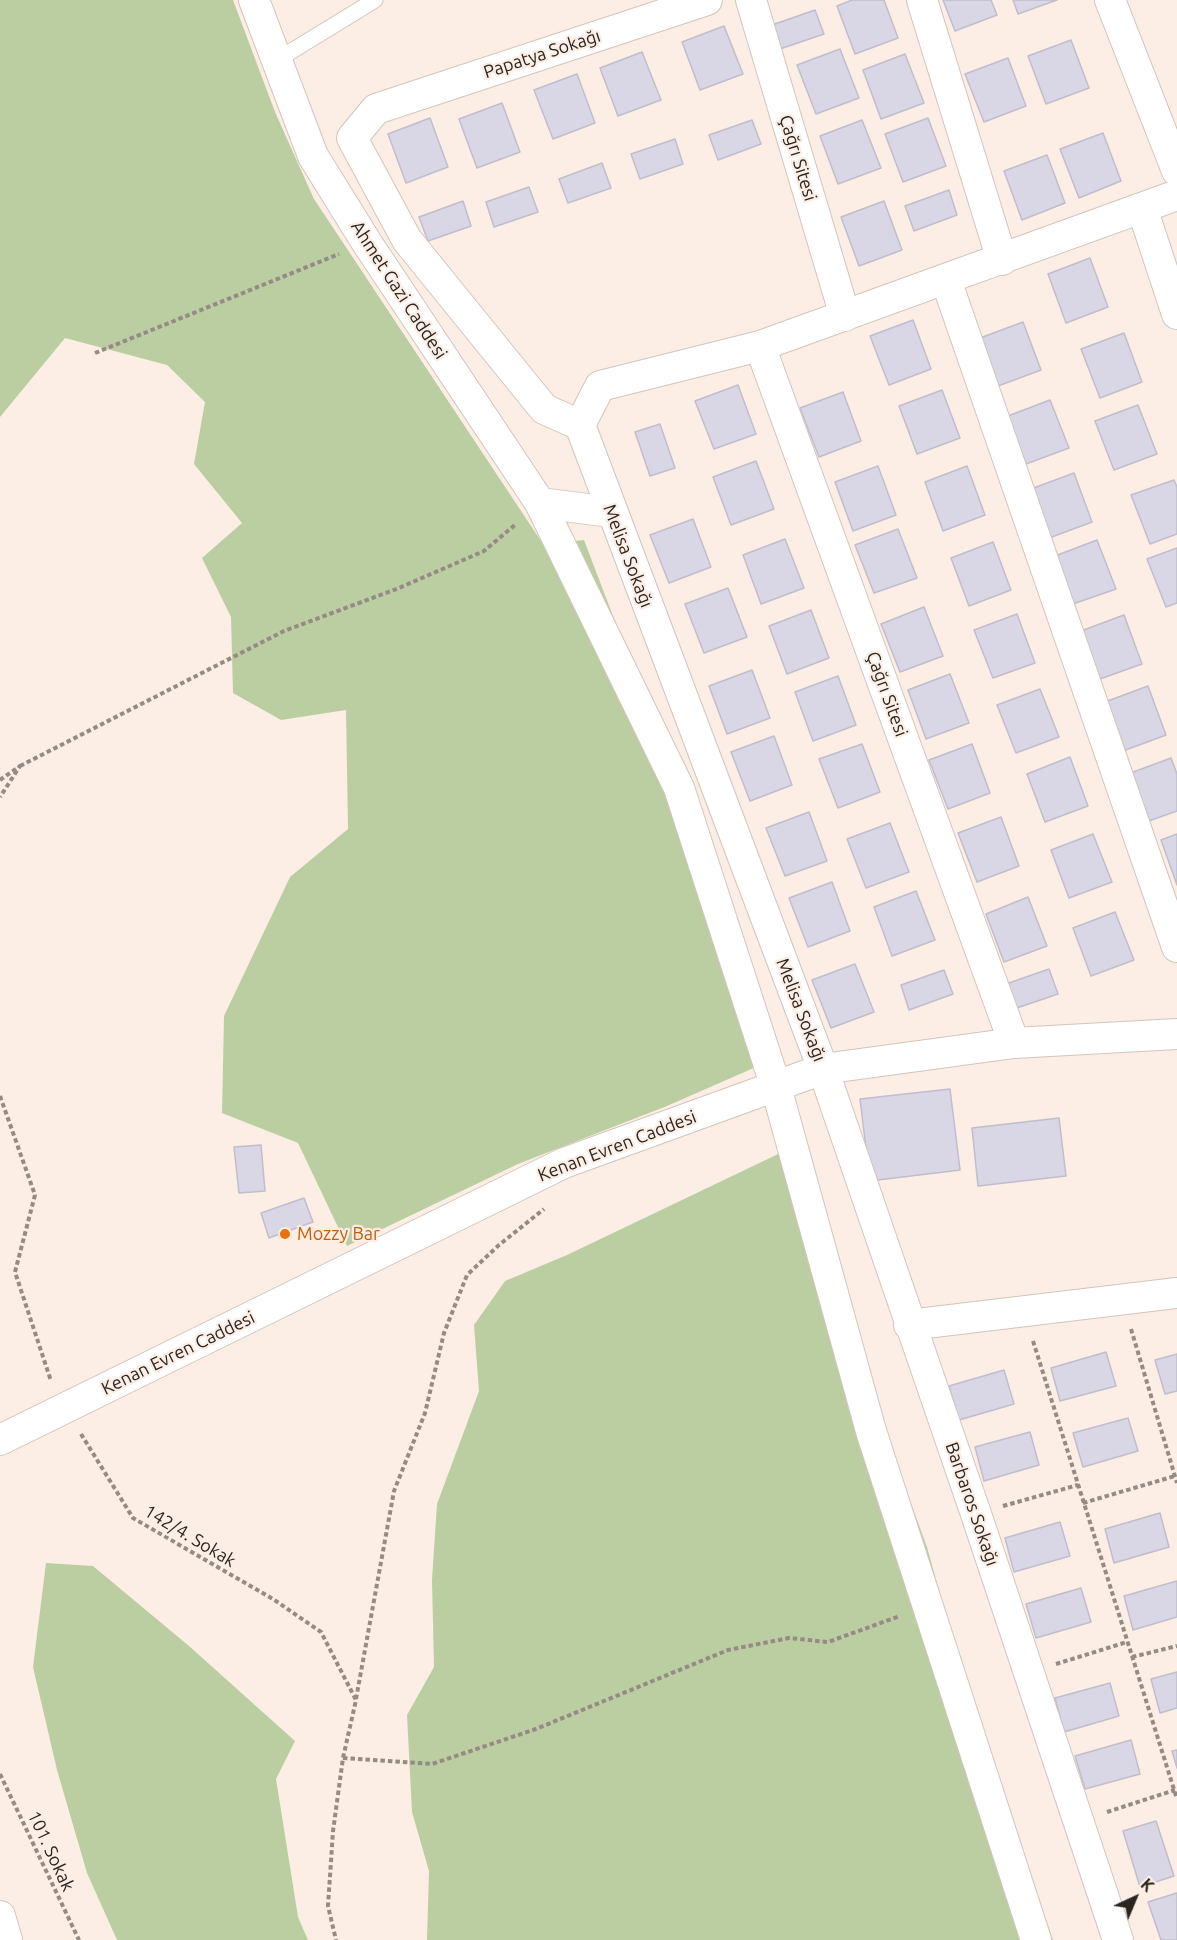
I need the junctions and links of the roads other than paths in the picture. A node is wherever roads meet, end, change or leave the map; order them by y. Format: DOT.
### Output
graph roads {
  1 [pos="254,0"];
  2 [pos="375,0"];
  3 [pos="707,0"];
  4 [pos="751,0"];
  5 [pos="922,0"];
  6 [pos="1110,0"];
  7 [pos="277,60"];
  8 [pos="1177,171"];
  9 [pos="1177,195"];
  10 [pos="1142,208"];
  11 [pos="1002,260"];
  12 [pos="946,280"];
  13 [pos="1177,314"];
  14 [pos="845,316"];
  15 [pos="759,346"];
  16 [pos="580,425"];
  17 [pos="540,503"];
  18 [pos="612,512"];
  19 [pos="1177,947"];
  20 [pos="1177,1034"];
  21 [pos="1014,1042"];
  22 [pos="823,1070"];
  23 [pos="776,1087"];
  24 [pos="1177,1293"];
  25 [pos="909,1325"];
  26 [pos="0,1440"];
  27 [pos="0,1916"];
  28 [pos="7,1940"];
  29 [pos="1036,1940"];
  30 [pos="1118,1940"];
  1 -- 7 [label="street, Ahmet Gazi Caddesi"];
  2 -- 7 [label="lane"];
  3 -- 16 [label="street, Papatya Sokağı"];
  4 -- 14 [label="street, Çağrı Sitesi"];
  5 -- 11 [label="street"];
  6 -- 8 [label="street"];
  7 -- 17 [label="street, Ahmet Gazi Caddesi"];
  9 -- 10 [label="street"];
  10 -- 11 [label="street"];
  10 -- 13 [label="street"];
  11 -- 12 [label="street"];
  12 -- 14 [label="street"];
  12 -- 19 [label="street"];
  14 -- 15 [label="street"];
  15 -- 16 [label="street"];
  15 -- 21 [label="street, Çağrı Sitesi"];
  16 -- 18 [label="street, Melisa Sokağı"];
  17 -- 18 [label="street"];
  17 -- 23 [label="street, Ahmet Gazi Caddesi"];
  18 -- 22 [label="street, Melisa Sokağı"];
  20 -- 21 [label="street, Kenan Evren Caddesi"];
  21 -- 22 [label="street, Kenan Evren Caddesi"];
  22 -- 23 [label="street, Kenan Evren Caddesi"];
  22 -- 25 [label="street, Barbaros Sokağı"];
  23 -- 26 [label="street, Kenan Evren Caddesi"];
  23 -- 29 [label="street, Ahmet Gazi Caddesi"];
  24 -- 25 [label="street"];
  25 -- 30 [label="street, Barbaros Sokağı"];
  27 -- 28 [label="street"];
}
